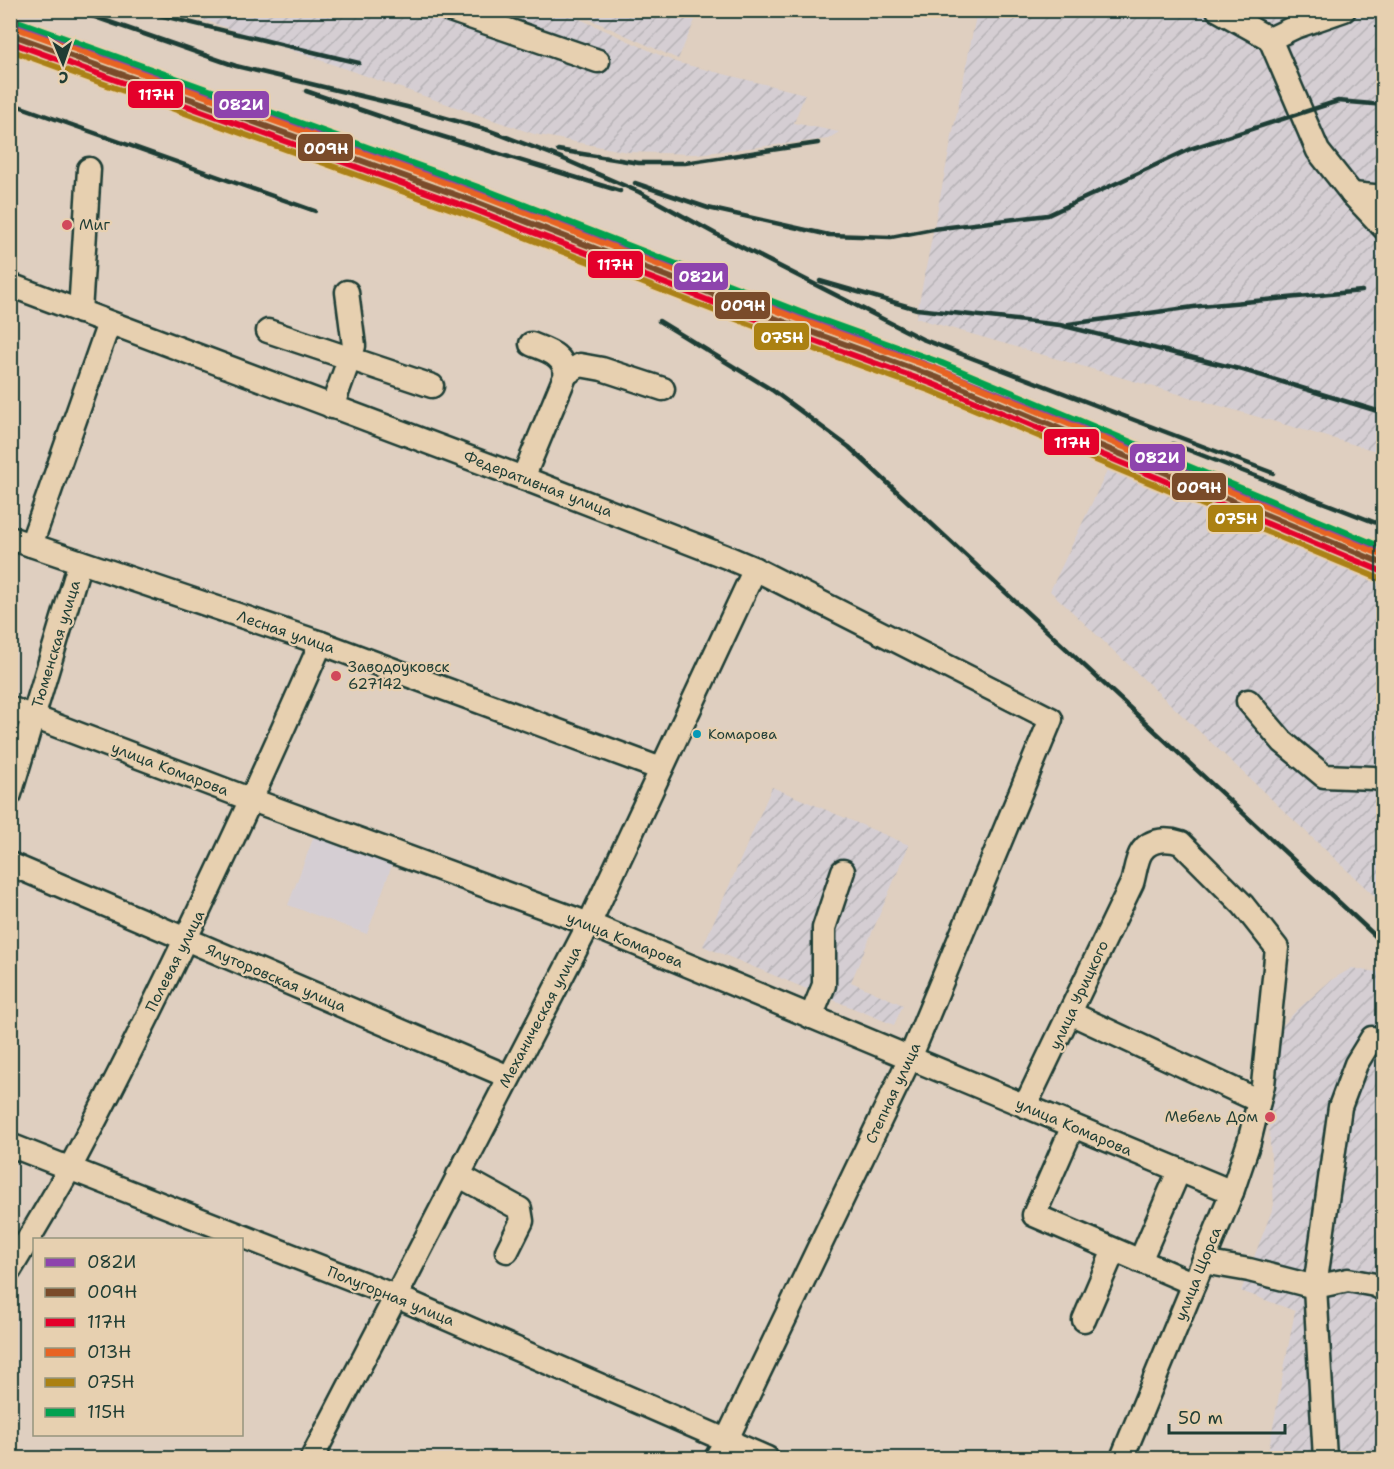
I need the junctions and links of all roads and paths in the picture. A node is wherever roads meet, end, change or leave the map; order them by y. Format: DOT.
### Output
graph roads {
  1 [pos="450,10"];
  2 [pos="1218,10"];
  3 [pos="1344,10"];
  4 [pos="1270,39"];
  5 [pos="598,61"];
  6 [pos="89,169"];
  7 [pos="1352,194"];
  8 [pos="1383,197"];
  9 [pos="1383,228"];
  10 [pos="10,285"];
  11 [pos="347,292"];
  12 [pos="81,312"];
  13 [pos="109,323"];
  14 [pos="268,331"];
  15 [pos="531,344"];
  16 [pos="350,358"];
  17 [pos="566,375"];
  18 [pos="432,386"];
  19 [pos="663,389"];
  20 [pos="332,407"];
  21 [pos="522,478"];
  22 [pos="21,542"];
  23 [pos="80,562"];
  24 [pos="755,569"];
  25 [pos="321,643"];
  26 [pos="1248,700"];
  27 [pos="10,708"];
  28 [pos="34,717"];
  29 [pos="1051,718"];
  30 [pos="661,769"];
  31 [pos="1383,780"];
  32 [pos="10,794"];
  33 [pos="252,800"];
  34 [pos="10,864"];
  35 [pos="843,872"];
  36 [pos="589,924"];
  37 [pos="186,940"];
  38 [pos="1070,1013"];
  39 [pos="812,1017"];
  40 [pos="1372,1038"];
  41 [pos="910,1058"];
  42 [pos="509,1077"];
  43 [pos="1261,1093"];
  44 [pos="1025,1107"];
  45 [pos="1073,1126"];
  46 [pos="10,1145"];
  47 [pos="69,1169"];
  48 [pos="1179,1171"];
  49 [pos="458,1175"];
  50 [pos="1232,1192"];
  51 [pos="1114,1250"];
  52 [pos="507,1251"];
  53 [pos="1140,1261"];
  54 [pos="1203,1262"];
  55 [pos="10,1270"];
  56 [pos="1194,1284"];
  57 [pos="1315,1287"];
  58 [pos="1383,1290"];
  59 [pos="395,1296"];
  60 [pos="1084,1320"];
  61 [pos="721,1450"];
  62 [pos="312,1458"];
  63 [pos="767,1458"];
  64 [pos="1122,1458"];
  65 [pos="1326,1458"];
  1 -- 5 [label="street"];
  2 -- 4 [label="street"];
  3 -- 4 [label="street"];
  4 -- 7 [label="street"];
  6 -- 12 [label="street"];
  7 -- 8 [label="street"];
  7 -- 9 [label="street"];
  10 -- 12 [label="street, Федеративная улица"];
  11 -- 16 [label="street"];
  12 -- 13 [label="street, Федеративная улица"];
  13 -- 20 [label="street, Федеративная улица"];
  13 -- 22 [label="street"];
  14 -- 16 [label="street"];
  15 -- 17 [label="street"];
  16 -- 18 [label="street"];
  16 -- 20 [label="street"];
  17 -- 19 [label="street"];
  17 -- 21 [label="street"];
  20 -- 21 [label="street, Федеративная улица"];
  21 -- 24 [label="street, Федеративная улица"];
  22 -- 23 [label="street, Лесная улица"];
  23 -- 25 [label="street, Лесная улица"];
  23 -- 28 [label="street, Тюменская улица"];
  24 -- 29 [label="street, Федеративная улица"];
  24 -- 30 [label="street, Механическая улица"];
  25 -- 30 [label="street, Лесная улица"];
  25 -- 33 [label="street, Полевая улица"];
  26 -- 31 [label="street"];
  27 -- 28 [label="street, улица Комарова"];
  28 -- 32 [label="street, Тюменская улица"];
  28 -- 33 [label="street, улица Комарова"];
  29 -- 41 [label="street, Степная улица"];
  30 -- 36 [label="street, Механическая улица"];
  33 -- 36 [label="street, улица Комарова"];
  33 -- 37 [label="street, Полевая улица"];
  34 -- 37 [label="street, Ялуторовская улица"];
  35 -- 39 [label="street"];
  36 -- 39 [label="street, улица Комарова"];
  36 -- 42 [label="street, Механическая улица"];
  37 -- 42 [label="street, Ялуторовская улица"];
  37 -- 47 [label="street, Полевая улица"];
  38 -- 43 [label="street"];
  38 -- 43 [label="street, улица Урицкого"];
  38 -- 44 [label="street, улица Урицкого"];
  39 -- 41 [label="street, улица Комарова"];
  40 -- 57 [label="street"];
  41 -- 44 [label="street, улица Комарова"];
  41 -- 61 [label="street, Степная улица"];
  42 -- 49 [label="street, Механическая улица"];
  43 -- 50 [label="street, улица Щорса"];
  44 -- 45 [label="street, улица Комарова"];
  45 -- 48 [label="street, улица Комарова"];
  45 -- 51 [label="street"];
  46 -- 47 [label="street, Полугорная улица"];
  47 -- 55 [label="street, Полевая улица"];
  47 -- 59 [label="street, Полугорная улица"];
  48 -- 50 [label="street, улица Комарова"];
  48 -- 53 [label="street"];
  49 -- 52 [label="street"];
  49 -- 59 [label="street, Механическая улица"];
  50 -- 54 [label="street, улица Щорса"];
  51 -- 53 [label="street"];
  51 -- 60 [label="street"];
  53 -- 56 [label="street"];
  54 -- 56 [label="street, улица Щорса"];
  54 -- 57 [label="street"];
  56 -- 64 [label="street, улица Щорса"];
  57 -- 58 [label="street"];
  57 -- 65 [label="street"];
  59 -- 61 [label="street, Полугорная улица"];
  59 -- 62 [label="street, Механическая улица"];
  61 -- 63 [label="street, Полугорная улица"];
}
